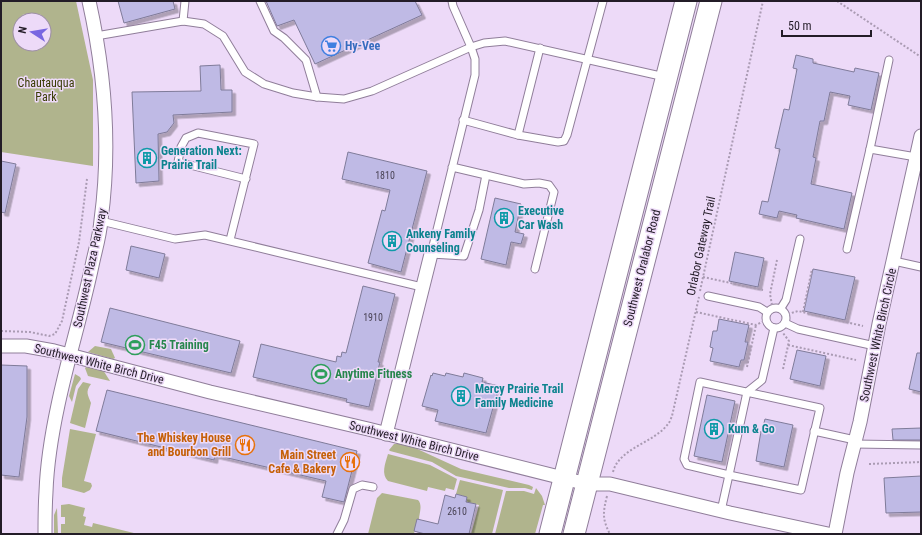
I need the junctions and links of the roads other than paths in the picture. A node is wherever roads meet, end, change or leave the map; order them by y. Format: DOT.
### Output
graph roads {
  1 [pos="89,1"];
  2 [pos="184,1"];
  3 [pos="260,1"];
  4 [pos="452,1"];
  5 [pos="603,1"];
  6 [pos="686,1"];
  7 [pos="710,1"];
  8 [pos="183,20"];
  9 [pos="96,36"];
  10 [pos="471,47"];
  11 [pos="540,48"];
  12 [pos="588,59"];
  13 [pos="889,60"];
  14 [pos="667,77"];
  15 [pos="317,97"];
  16 [pos="463,120"];
  17 [pos="518,135"];
  18 [pos="921,136"];
  19 [pos="870,149"];
  20 [pos="916,157"];
  21 [pos="452,167"];
  22 [pos="486,175"];
  23 [pos="246,179"];
  24 [pos="101,221"];
  25 [pos="800,238"];
  26 [pos="230,240"];
  27 [pos="847,249"];
  28 [pos="431,254"];
  29 [pos="894,261"];
  30 [pos="921,267"];
  31 [pos="534,270"];
  32 [pos="422,287"];
  33 [pos="708,296"];
  34 [pos="781,308"];
  35 [pos="770,310"];
  36 [pos="779,326"];
  37 [pos="1,346"];
  38 [pos="875,346"];
  39 [pos="70,355"];
  40 [pos="747,392"];
  41 [pos="814,432"];
  42 [pos="386,434"];
  43 [pos="855,442"];
  44 [pos="921,445"];
  45 [pos="729,475"];
  46 [pos="565,479"];
  47 [pos="588,484"];
  48 [pos="373,487"];
  49 [pos="721,511"];
  50 [pos="45,534"];
  51 [pos="337,534"];
  52 [pos="550,534"];
  53 [pos="574,534"];
  54 [pos="828,534"];
  55 [pos="835,534"];
  1 -- 9 [label="street, Southwest Plaza Parkway"];
  2 -- 8 [label="lane"];
  3 -- 15 [label="lane"];
  4 -- 10 [label="lane"];
  5 -- 12 [label="lane"];
  6 -- 14 [label="main road, Southwest Oralabor Road"];
  7 -- 47 [label="main road, Southwest Oralabor Road"];
  8 -- 9 [label="lane"];
  8 -- 15 [label="lane"];
  9 -- 24 [label="street, Southwest Plaza Parkway"];
  10 -- 11 [label="lane"];
  10 -- 15 [label="lane"];
  10 -- 16 [label="lane"];
  11 -- 12 [label="lane"];
  11 -- 17 [label="lane"];
  12 -- 14 [label="lane"];
  12 -- 17 [label="lane"];
  13 -- 19 [label="lane"];
  14 -- 46 [label="main road, Southwest Oralabor Road"];
  16 -- 17 [label="lane"];
  16 -- 21 [label="lane"];
  18 -- 20 [label="street, Southwest White Birch Circle"];
  19 -- 20 [label="lane"];
  19 -- 27 [label="lane"];
  20 -- 29 [label="street, Southwest White Birch Circle"];
  21 -- 22 [label="lane"];
  21 -- 28 [label="lane"];
  22 -- 28 [label="lane"];
  22 -- 31 [label="lane"];
  23 -- 23 [label="lane"];
  23 -- 26 [label="lane"];
  24 -- 26 [label="lane"];
  24 -- 39 [label="street, Southwest Plaza Parkway"];
  25 -- 34 [label="lane"];
  26 -- 32 [label="lane"];
  28 -- 32 [label="street"];
  29 -- 30 [label="lane"];
  29 -- 38 [label="street, Southwest White Birch Circle"];
  32 -- 42 [label="street"];
  33 -- 35 [label="lane"];
  34 -- 35 [label="lane"];
  34 -- 36 [label="lane"];
  35 -- 36 [label="lane"];
  36 -- 38 [label="lane"];
  36 -- 40 [label="lane"];
  37 -- 39 [label="street, Southwest White Birch Drive"];
  38 -- 43 [label="street, Southwest White Birch Circle"];
  39 -- 42 [label="street, Southwest White Birch Drive"];
  39 -- 50 [label="street, Southwest Plaza Parkway"];
  40 -- 41 [label="lane"];
  40 -- 45 [label="lane"];
  40 -- 45 [label="lane"];
  41 -- 43 [label="lane"];
  41 -- 45 [label="lane"];
  42 -- 46 [label="street, Southwest White Birch Drive"];
  43 -- 44 [label="lane"];
  43 -- 55 [label="street, Southwest White Birch Circle"];
  45 -- 49 [label="lane"];
  46 -- 47 [label="street, Southwest White Birch Drive"];
  46 -- 52 [label="main road, Southwest Oralabor Road"];
  47 -- 49 [label="street, Southwest White Birch Drive"];
  47 -- 53 [label="main road, Southwest Oralabor Road"];
  48 -- 51 [label="lane"];
  49 -- 54 [label="street, Southwest White Birch Drive"];
}
